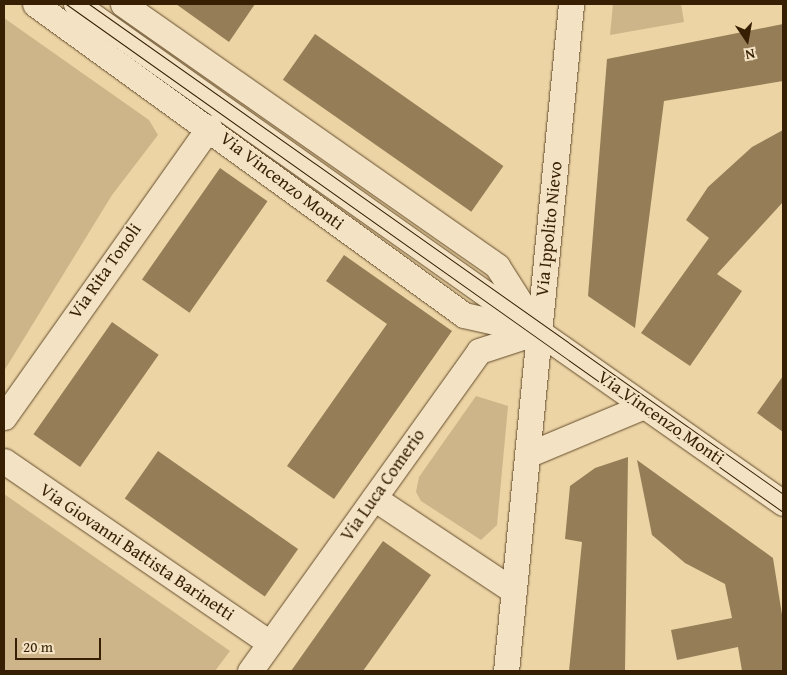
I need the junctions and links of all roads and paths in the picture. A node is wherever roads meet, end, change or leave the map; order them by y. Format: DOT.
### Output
graph roads {
  1 [pos="35,4"];
  2 [pos="76,4"];
  3 [pos="123,4"];
  4 [pos="572,4"];
  5 [pos="209,127"];
  6 [pos="539,332"];
  7 [pos="644,406"];
  8 [pos="4,417"];
  9 [pos="527,455"];
  10 [pos="4,461"];
  11 [pos="374,498"];
  12 [pos="783,503"];
  13 [pos="514,591"];
  14 [pos="270,643"];
  15 [pos="250,671"];
  16 [pos="506,671"];
  1 -- 5 [label="street, Via Vincenzo Monti"];
  2 -- 6 [label="street"];
  3 -- 6 [label="street, Via Vincenzo Monti"];
  4 -- 6 [label="street, Via Ippolito Nievo"];
  5 -- 6 [label="street, Via Vincenzo Monti"];
  5 -- 8 [label="street, Via Rita Tonoli"];
  6 -- 7 [label="street, Via Vincenzo Monti"];
  6 -- 9 [label="street, Via Ippolito Nievo"];
  6 -- 11 [label="street, Via Luca Comerio"];
  7 -- 9 [label="street"];
  7 -- 12 [label="street, Via Vincenzo Monti"];
  9 -- 13 [label="street, Via Ippolito Nievo"];
  10 -- 14 [label="street, Via Giovanni Battista Barinetti"];
  11 -- 13 [label="street"];
  11 -- 14 [label="street, Via Luca Comerio"];
  13 -- 16 [label="street, Via Ippolito Nievo"];
  14 -- 15 [label="street, Via Luca Comerio"];
}
